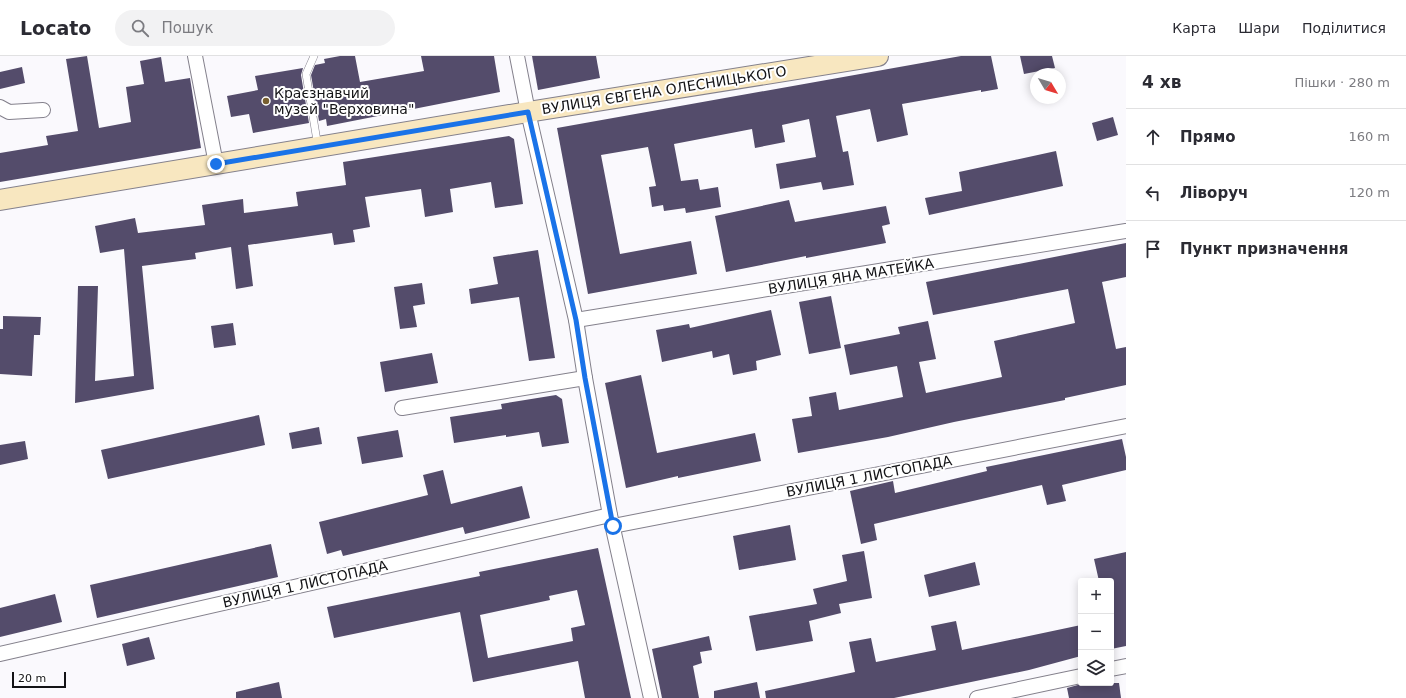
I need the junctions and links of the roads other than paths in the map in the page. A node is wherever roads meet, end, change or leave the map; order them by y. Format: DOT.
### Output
graph roads {
  1 [pos="195,56"];
  2 [pos="314,56"];
  3 [pos="517,56"];
  4 [pos="878,56"];
  5 [pos="0,107"];
  6 [pos="43,110"];
  7 [pos="528,112"];
  8 [pos="318,147"];
  9 [pos="216,164"];
  10 [pos="0,200"];
  11 [pos="1126,231"];
  12 [pos="576,320"];
  13 [pos="585,378"];
  14 [pos="402,408"];
  15 [pos="1126,426"];
  16 [pos="611,521"];
  17 [pos="0,654"];
  18 [pos="1126,666"];
  19 [pos="1114,668"];
  20 [pos="1078,677"];
  21 [pos="651,698"];
  22 [pos="977,698"];
  1 -- 9 [label="street"];
  2 -- 8 [label="lane"];
  3 -- 7 [label="street"];
  4 -- 7 [label="street, ВУЛИЦЯ ЄВГЕНА ОЛЕСНИЦЬКОГО"];
  5 -- 6 [label="street"];
  7 -- 8 [label="street, ВУЛИЦЯ ЄВГЕНА ОЛЕСНИЦЬКОГО"];
  7 -- 12 [label="street"];
  8 -- 9 [label="street, ВУЛИЦЯ ЄВГЕНА ОЛЕСНИЦЬКОГО"];
  9 -- 10 [label="street, ВУЛИЦЯ ЄВГЕНА ОЛЕСНИЦЬКОГО"];
  11 -- 12 [label="street, ВУЛИЦЯ ЯНА МАТЕЙКА"];
  12 -- 13 [label="street"];
  13 -- 14 [label="street"];
  13 -- 16 [label="street"];
  15 -- 16 [label="street, ВУЛИЦЯ 1 ЛИСТОПАДА"];
  16 -- 17 [label="street, ВУЛИЦЯ 1 ЛИСТОПАДА"];
  16 -- 21 [label="street"];
  18 -- 19 [label="street"];
  20 -- 22 [label="street"];
}
